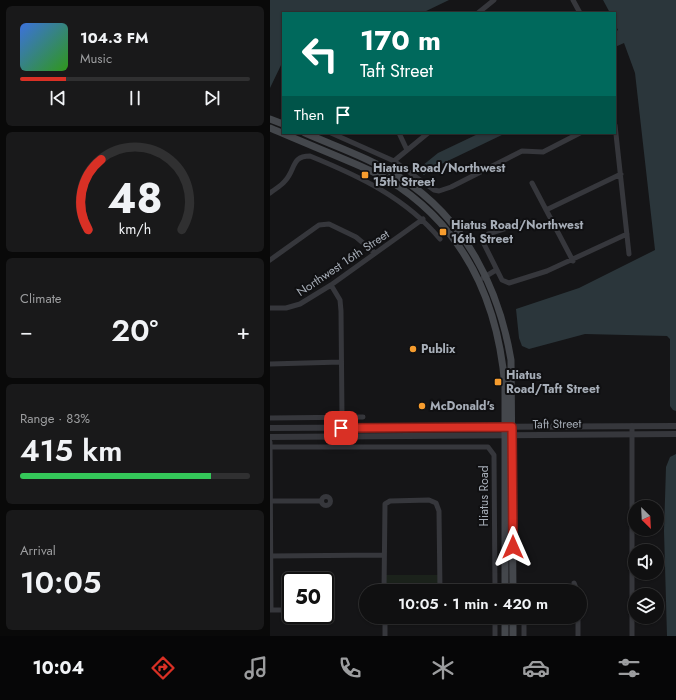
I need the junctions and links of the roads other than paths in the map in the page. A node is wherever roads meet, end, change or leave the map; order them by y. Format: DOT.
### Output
graph roads {
  1 [pos="494,0"];
  2 [pos="574,0"];
  3 [pos="479,12"];
  4 [pos="579,12"];
  5 [pos="270,119"];
  6 [pos="282,124"];
  7 [pos="270,128"];
  8 [pos="282,133"];
  9 [pos="284,134"];
  10 [pos="307,134"];
  11 [pos="339,134"];
  12 [pos="399,134"];
  13 [pos="427,134"];
  14 [pos="578,134"];
  15 [pos="616,134"];
  16 [pos="406,150"];
  17 [pos="382,156"];
  18 [pos="394,161"];
  19 [pos="377,165"];
  20 [pos="374,172"];
  21 [pos="620,174"];
  22 [pos="369,182"];
  23 [pos="532,183"];
  24 [pos="270,193"];
  25 [pos="546,210"];
  26 [pos="423,219"];
  27 [pos="523,223"];
  28 [pos="627,234"];
  29 [pos="440,239"];
  30 [pos="375,253"];
  31 [pos="629,254"];
  32 [pos="270,260"];
  33 [pos="573,261"];
  34 [pos="496,270"];
  35 [pos="486,276"];
  36 [pos="479,281"];
  37 [pos="331,286"];
  38 [pos="270,308"];
  39 [pos="341,362"];
  40 [pos="270,364"];
  41 [pos="342,417"];
  42 [pos="363,417"];
  43 [pos="270,418"];
  44 [pos="595,426"];
  45 [pos="632,426"];
  46 [pos="676,426"];
  47 [pos="433,427"];
  48 [pos="512,427"];
  49 [pos="270,428"];
  50 [pos="383,428"];
  51 [pos="504,431"];
  52 [pos="676,434"];
  53 [pos="512,435"];
  54 [pos="595,435"];
  55 [pos="632,435"];
  56 [pos="383,436"];
  57 [pos="433,436"];
  58 [pos="270,437"];
  59 [pos="270,442"];
  60 [pos="270,447"];
  61 [pos="504,490"];
  62 [pos="513,490"];
  63 [pos="321,501"];
  64 [pos="271,502"];
  65 [pos="384,555"];
  66 [pos="270,556"];
  67 [pos="384,584"];
  68 [pos="440,584"];
  69 [pos="495,584"];
  70 [pos="505,584"];
  71 [pos="513,584"];
  72 [pos="271,610"];
  73 [pos="282,610"];
  74 [pos="385,624"];
  75 [pos="495,624"];
  76 [pos="505,624"];
  77 [pos="513,624"];
  78 [pos="524,624"];
  79 [pos="578,624"];
  80 [pos="385,636"];
  81 [pos="495,636"];
  82 [pos="505,636"];
  83 [pos="514,636"];
  84 [pos="524,636"];
  85 [pos="578,636"];
  86 [pos="632,636"];
  1 -- 3 [label="street"];
  2 -- 4 [label="street"];
  5 -- 6 [label="main road"];
  7 -- 8 [label="main road"];
  9 -- 20 [label="main road"];
  10 -- 19 [label="main road"];
  11 -- 17 [label="street"];
  12 -- 16 [label="street"];
  13 -- 16 [label="street"];
  14 -- 18 [label="street"];
  15 -- 21 [label="street"];
  16 -- 18 [label="street"];
  17 -- 18 [label="street"];
  17 -- 19 [label="street"];
  19 -- 20 [label="main road"];
  19 -- 35 [label="main road"];
  20 -- 22 [label="street"];
  20 -- 36 [label="main road"];
  21 -- 25 [label="street"];
  21 -- 28 [label="street"];
  22 -- 24 [label="street"];
  22 -- 26 [label="street"];
  23 -- 25 [label="street"];
  25 -- 33 [label="street"];
  26 -- 29 [label="street"];
  26 -- 30 [label="street, Northwest 16th Street"];
  27 -- 34 [label="street"];
  28 -- 31 [label="street"];
  28 -- 33 [label="street"];
  30 -- 32 [label="street"];
  30 -- 37 [label="street, Northwest 16th Street"];
  33 -- 34 [label="street"];
  34 -- 35 [label="street"];
  35 -- 36 [label="street"];
  35 -- 48 [label="main road"];
  36 -- 51 [label="main road"];
  37 -- 38 [label="street, Northwest 16th Street"];
  37 -- 39 [label="street"];
  39 -- 40 [label="street"];
  39 -- 41 [label="street"];
  41 -- 42 [label="street"];
  41 -- 43 [label="street"];
  44 -- 45 [label="street, Taft Street"];
  44 -- 48 [label="street, Taft Street"];
  44 -- 54 [label="street"];
  45 -- 46 [label="street, Taft Street"];
  45 -- 55 [label="street"];
  47 -- 50 [label="street, Taft Street"];
  47 -- 51 [label="street, Taft Street"];
  47 -- 57 [label="street"];
  48 -- 51 [label="street, Taft Street"];
  48 -- 53 [label="main road"];
  49 -- 50 [label="street, Taft Street"];
  50 -- 56 [label="street"];
  51 -- 53 [label="street, Taft Street"];
  51 -- 57 [label="street, Taft Street"];
  51 -- 61 [label="main road"];
  52 -- 55 [label="street, Taft Street"];
  53 -- 54 [label="street, Taft Street"];
  53 -- 62 [label="main road"];
  54 -- 55 [label="street, Taft Street"];
  55 -- 86 [label="street"];
  56 -- 57 [label="street, Taft Street"];
  56 -- 58 [label="street, Taft Street"];
  59 -- 60 [label="street"];
  60 -- 64 [label="street"];
  60 -- 69 [label="street, Hiatus Road"];
  61 -- 62 [label="main road"];
  61 -- 70 [label="main road"];
  62 -- 71 [label="main road"];
  63 -- 64 [label="street"];
  64 -- 66 [label="street"];
  65 -- 66 [label="street"];
  65 -- 67 [label="street"];
  65 -- 68 [label="street"];
  66 -- 72 [label="street"];
  72 -- 73 [label="street"];
  74 -- 80 [label="street"];
  75 -- 81 [label="street"];
  76 -- 82 [label="main road"];
  77 -- 83 [label="main road"];
  78 -- 84 [label="street"];
  79 -- 85 [label="street"];
}
